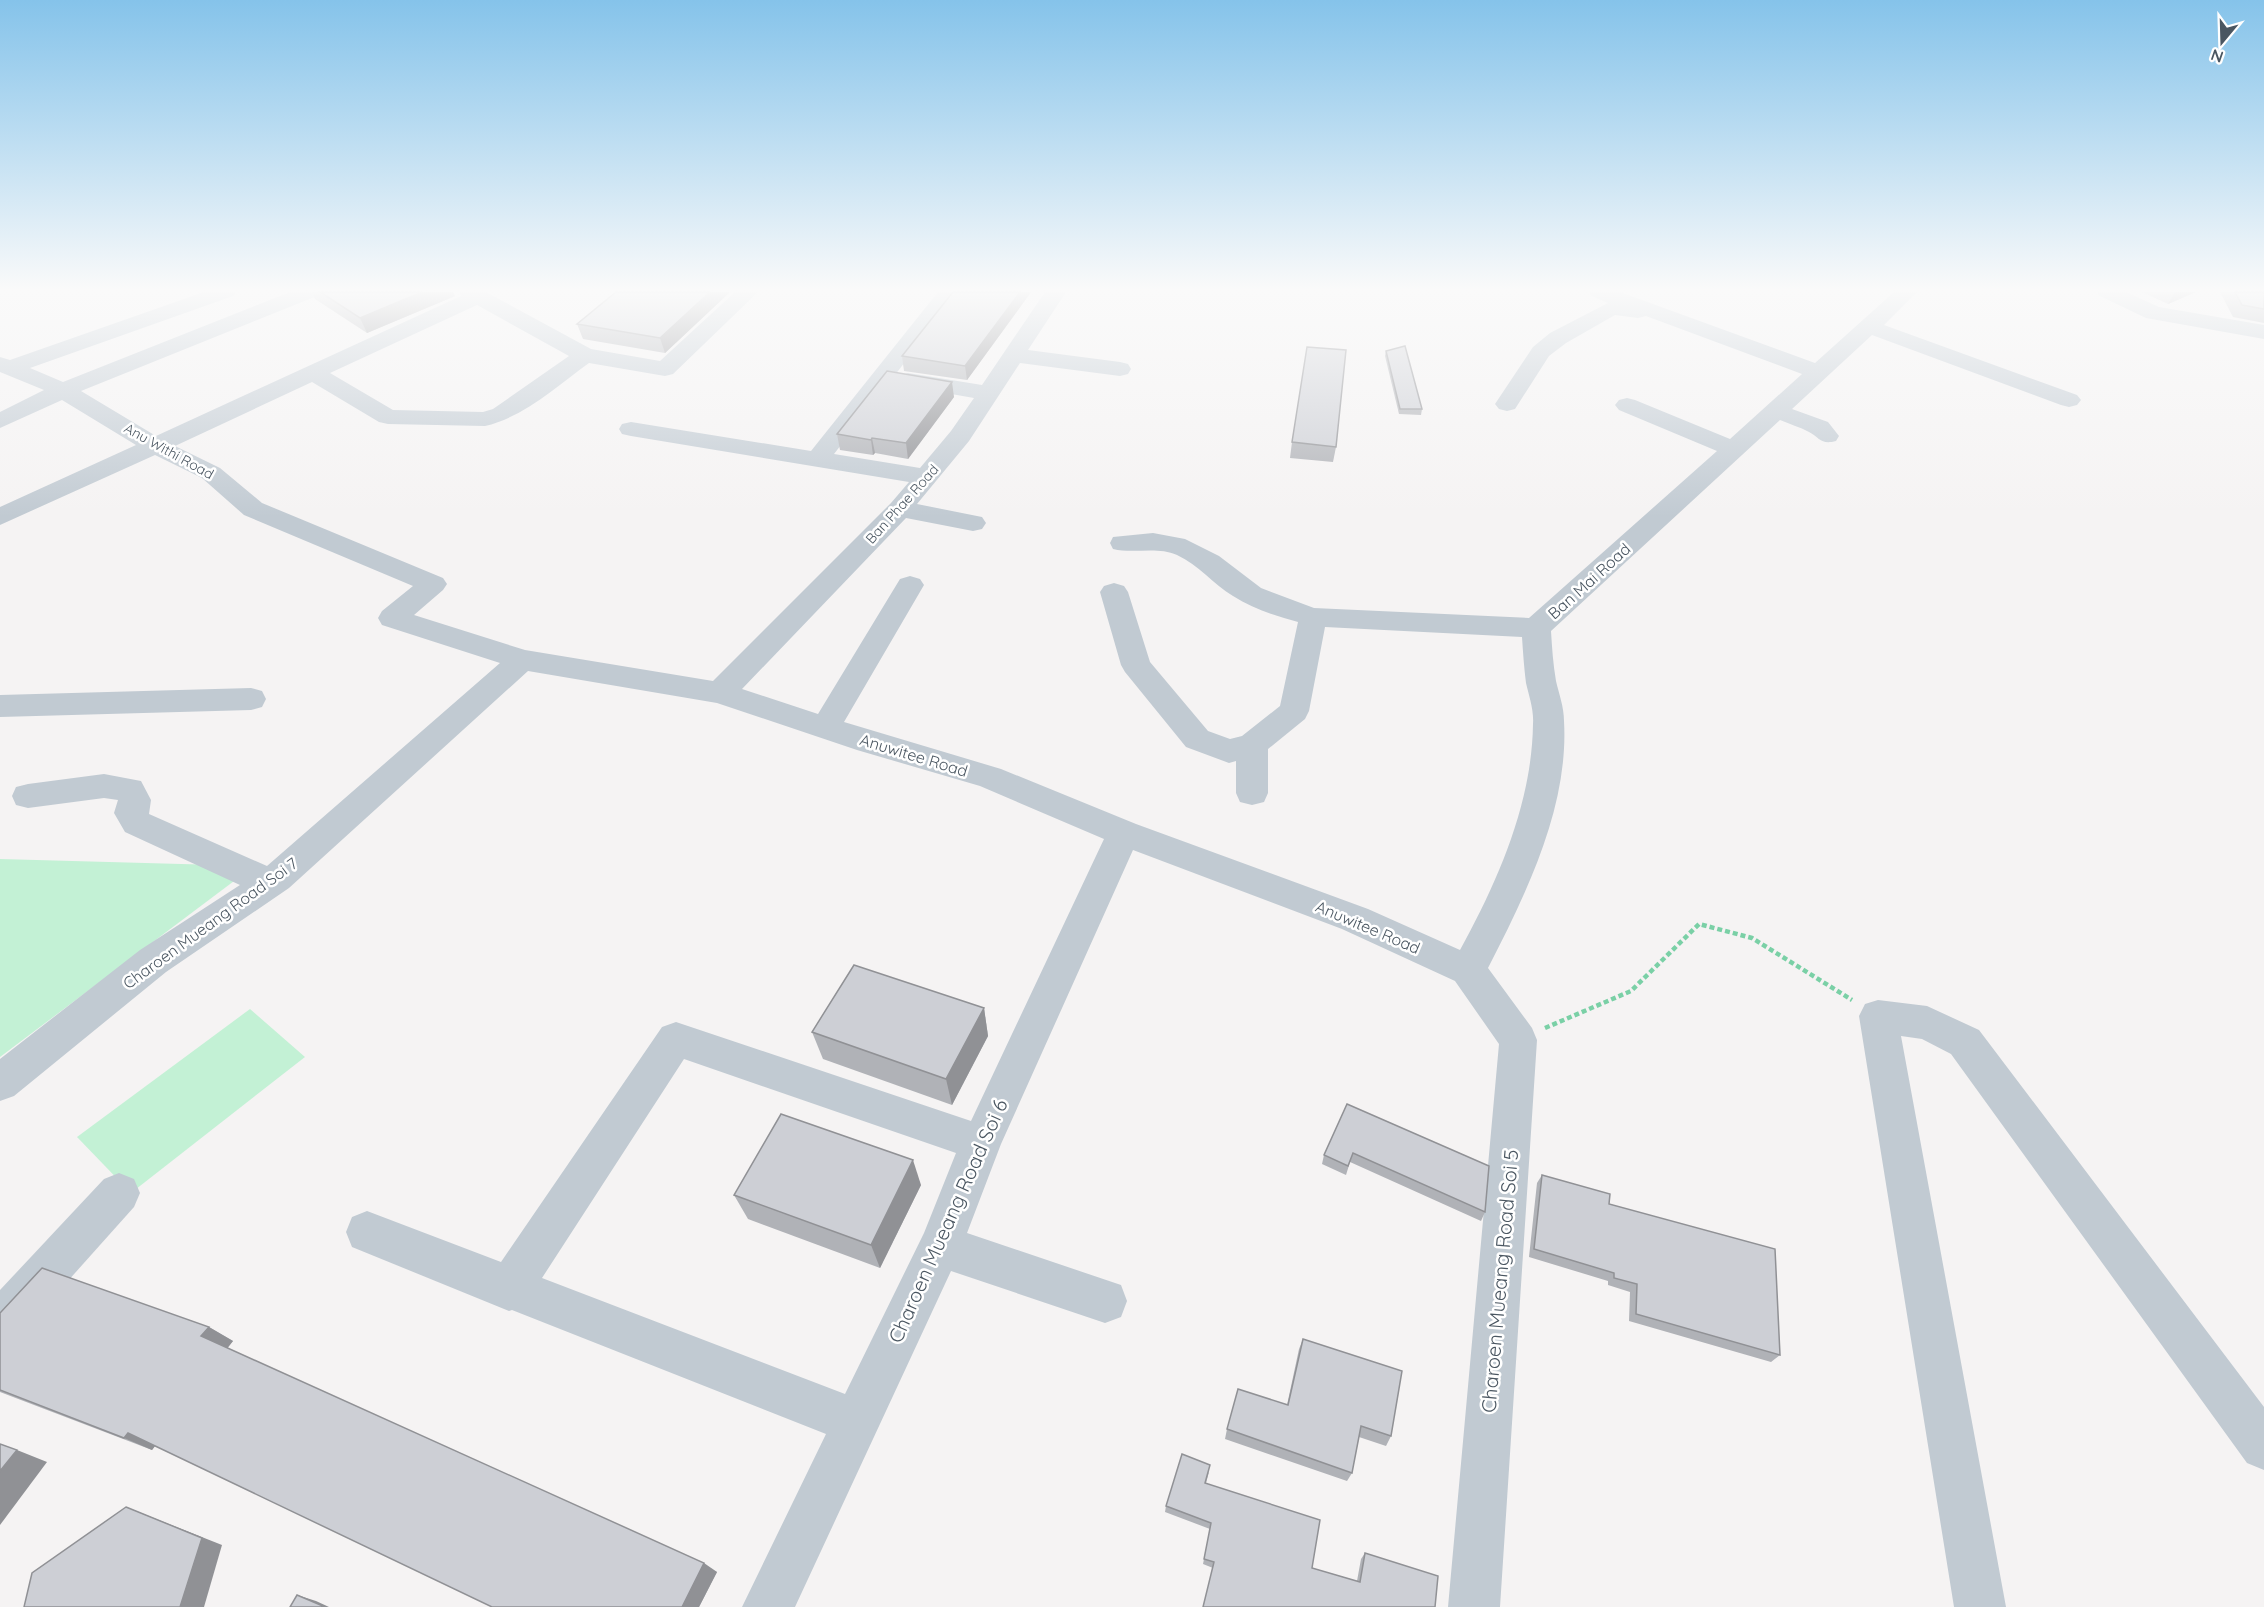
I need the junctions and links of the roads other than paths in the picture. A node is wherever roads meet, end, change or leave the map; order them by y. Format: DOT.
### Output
graph roads {
  1 [pos="7,367"];
  2 [pos="121,367"];
  3 [pos="322,367"];
  4 [pos="569,367"];
  5 [pos="653,367"];
  6 [pos="667,367"];
  7 [pos="891,367"];
  8 [pos="1006,367"];
  9 [pos="1105,367"];
  10 [pos="1531,367"];
  11 [pos="1804,367"];
  12 [pos="1824,367"];
  13 [pos="1979,367"];
  14 [pos="1120,369"];
  15 [pos="312,372"];
  16 [pos="1818,372"];
  17 [pos="884,376"];
  18 [pos="63,390"];
  19 [pos="989,393"];
  20 [pos="2069,400"];
  21 [pos="1507,404"];
  22 [pos="1627,405"];
  23 [pos="1777,411"];
  24 [pos="0,421"];
  25 [pos="630,429"];
  26 [pos="1827,436"];
  27 [pos="154,445"];
  28 [pos="1734,449"];
  29 [pos="818,459"];
  30 [pos="927,477"];
  31 [pos="900,509"];
  32 [pos="0,518"];
  33 [pos="973,523"];
  34 [pos="1123,543"];
  35 [pos="434,584"];
  36 [pos="910,585"];
  37 [pos="1114,592"];
  38 [pos="1313,617"];
  39 [pos="1536,628"];
  40 [pos="522,660"];
  41 [pos="720,693"];
  42 [pos="251,699"];
  43 [pos="0,706"];
  44 [pos="825,728"];
  45 [pos="1252,746"];
  46 [pos="1252,793"];
  47 [pos="28,796"];
  48 [pos="1124,833"];
  49 [pos="270,883"];
  50 [pos="1468,970"];
  51 [pos="0,1083"];
  52 [pos="981,1143"];
  53 [pos="119,1193"];
  54 [pos="367,1232"];
  55 [pos="940,1246"];
  56 [pos="509,1289"];
  57 [pos="1105,1301"];
  58 [pos="0,1323"];
  59 [pos="856,1422"];
  60 [pos="2264,1446"];
  61 [pos="768,1607"];
  62 [pos="1474,1607"];
  63 [pos="1980,1607"];
  1 -- 18 [label="street, Anu Withi Road"];
  2 -- 18 [label="street"];
  3 -- 15 [label="street"];
  4 -- 15 [label="street"];
  5 -- 6 [label="street"];
  7 -- 17 [label="street"];
  8 -- 19 [label="street, Ban Phae Road"];
  9 -- 14 [label="street"];
  10 -- 21 [label="street"];
  11 -- 16 [label="street"];
  12 -- 16 [label="street, Ban Mai Road"];
  13 -- 20 [label="street"];
  15 -- 27 [label="street"];
  16 -- 23 [label="street, Ban Mai Road"];
  17 -- 19 [label="street"];
  17 -- 29 [label="street"];
  18 -- 24 [label="street"];
  18 -- 27 [label="street, Anu Withi Road"];
  19 -- 30 [label="street, Ban Phae Road"];
  22 -- 28 [label="street"];
  23 -- 26 [label="street"];
  23 -- 28 [label="street, Ban Mai Road"];
  25 -- 29 [label="street"];
  27 -- 32 [label="street"];
  27 -- 35 [label="street, Anu Withi Road"];
  28 -- 39 [label="street, Ban Mai Road"];
  29 -- 30 [label="street"];
  30 -- 31 [label="street, Ban Phae Road"];
  31 -- 33 [label="street"];
  31 -- 41 [label="street, Ban Phae Road"];
  34 -- 38 [label="street"];
  35 -- 40 [label="street, Anuwitee Road"];
  36 -- 44 [label="street"];
  37 -- 45 [label="street"];
  38 -- 39 [label="street"];
  38 -- 45 [label="street"];
  39 -- 50 [label="street, Ban Mai Road"];
  40 -- 41 [label="street, Anuwitee Road"];
  40 -- 49 [label="street, Charoen Mueang Road Soi 7"];
  41 -- 44 [label="street, Anuwitee Road"];
  42 -- 43 [label="street"];
  44 -- 48 [label="street, Anuwitee Road"];
  45 -- 46 [label="street"];
  47 -- 49 [label="street"];
  48 -- 50 [label="street, Anuwitee Road"];
  48 -- 52 [label="street, Charoen Mueang Road Soi 6"];
  49 -- 51 [label="street, Charoen Mueang Road Soi 7"];
  50 -- 62 [label="street, Charoen Mueang Road Soi 5"];
  52 -- 55 [label="street, Charoen Mueang Road Soi 6"];
  52 -- 56 [label="street"];
  53 -- 58 [label="street"];
  54 -- 56 [label="street"];
  55 -- 57 [label="street"];
  55 -- 59 [label="street, Charoen Mueang Road Soi 6"];
  56 -- 59 [label="street"];
  59 -- 61 [label="street, Charoen Mueang Road Soi 6"];
  60 -- 63 [label="street"];
}
